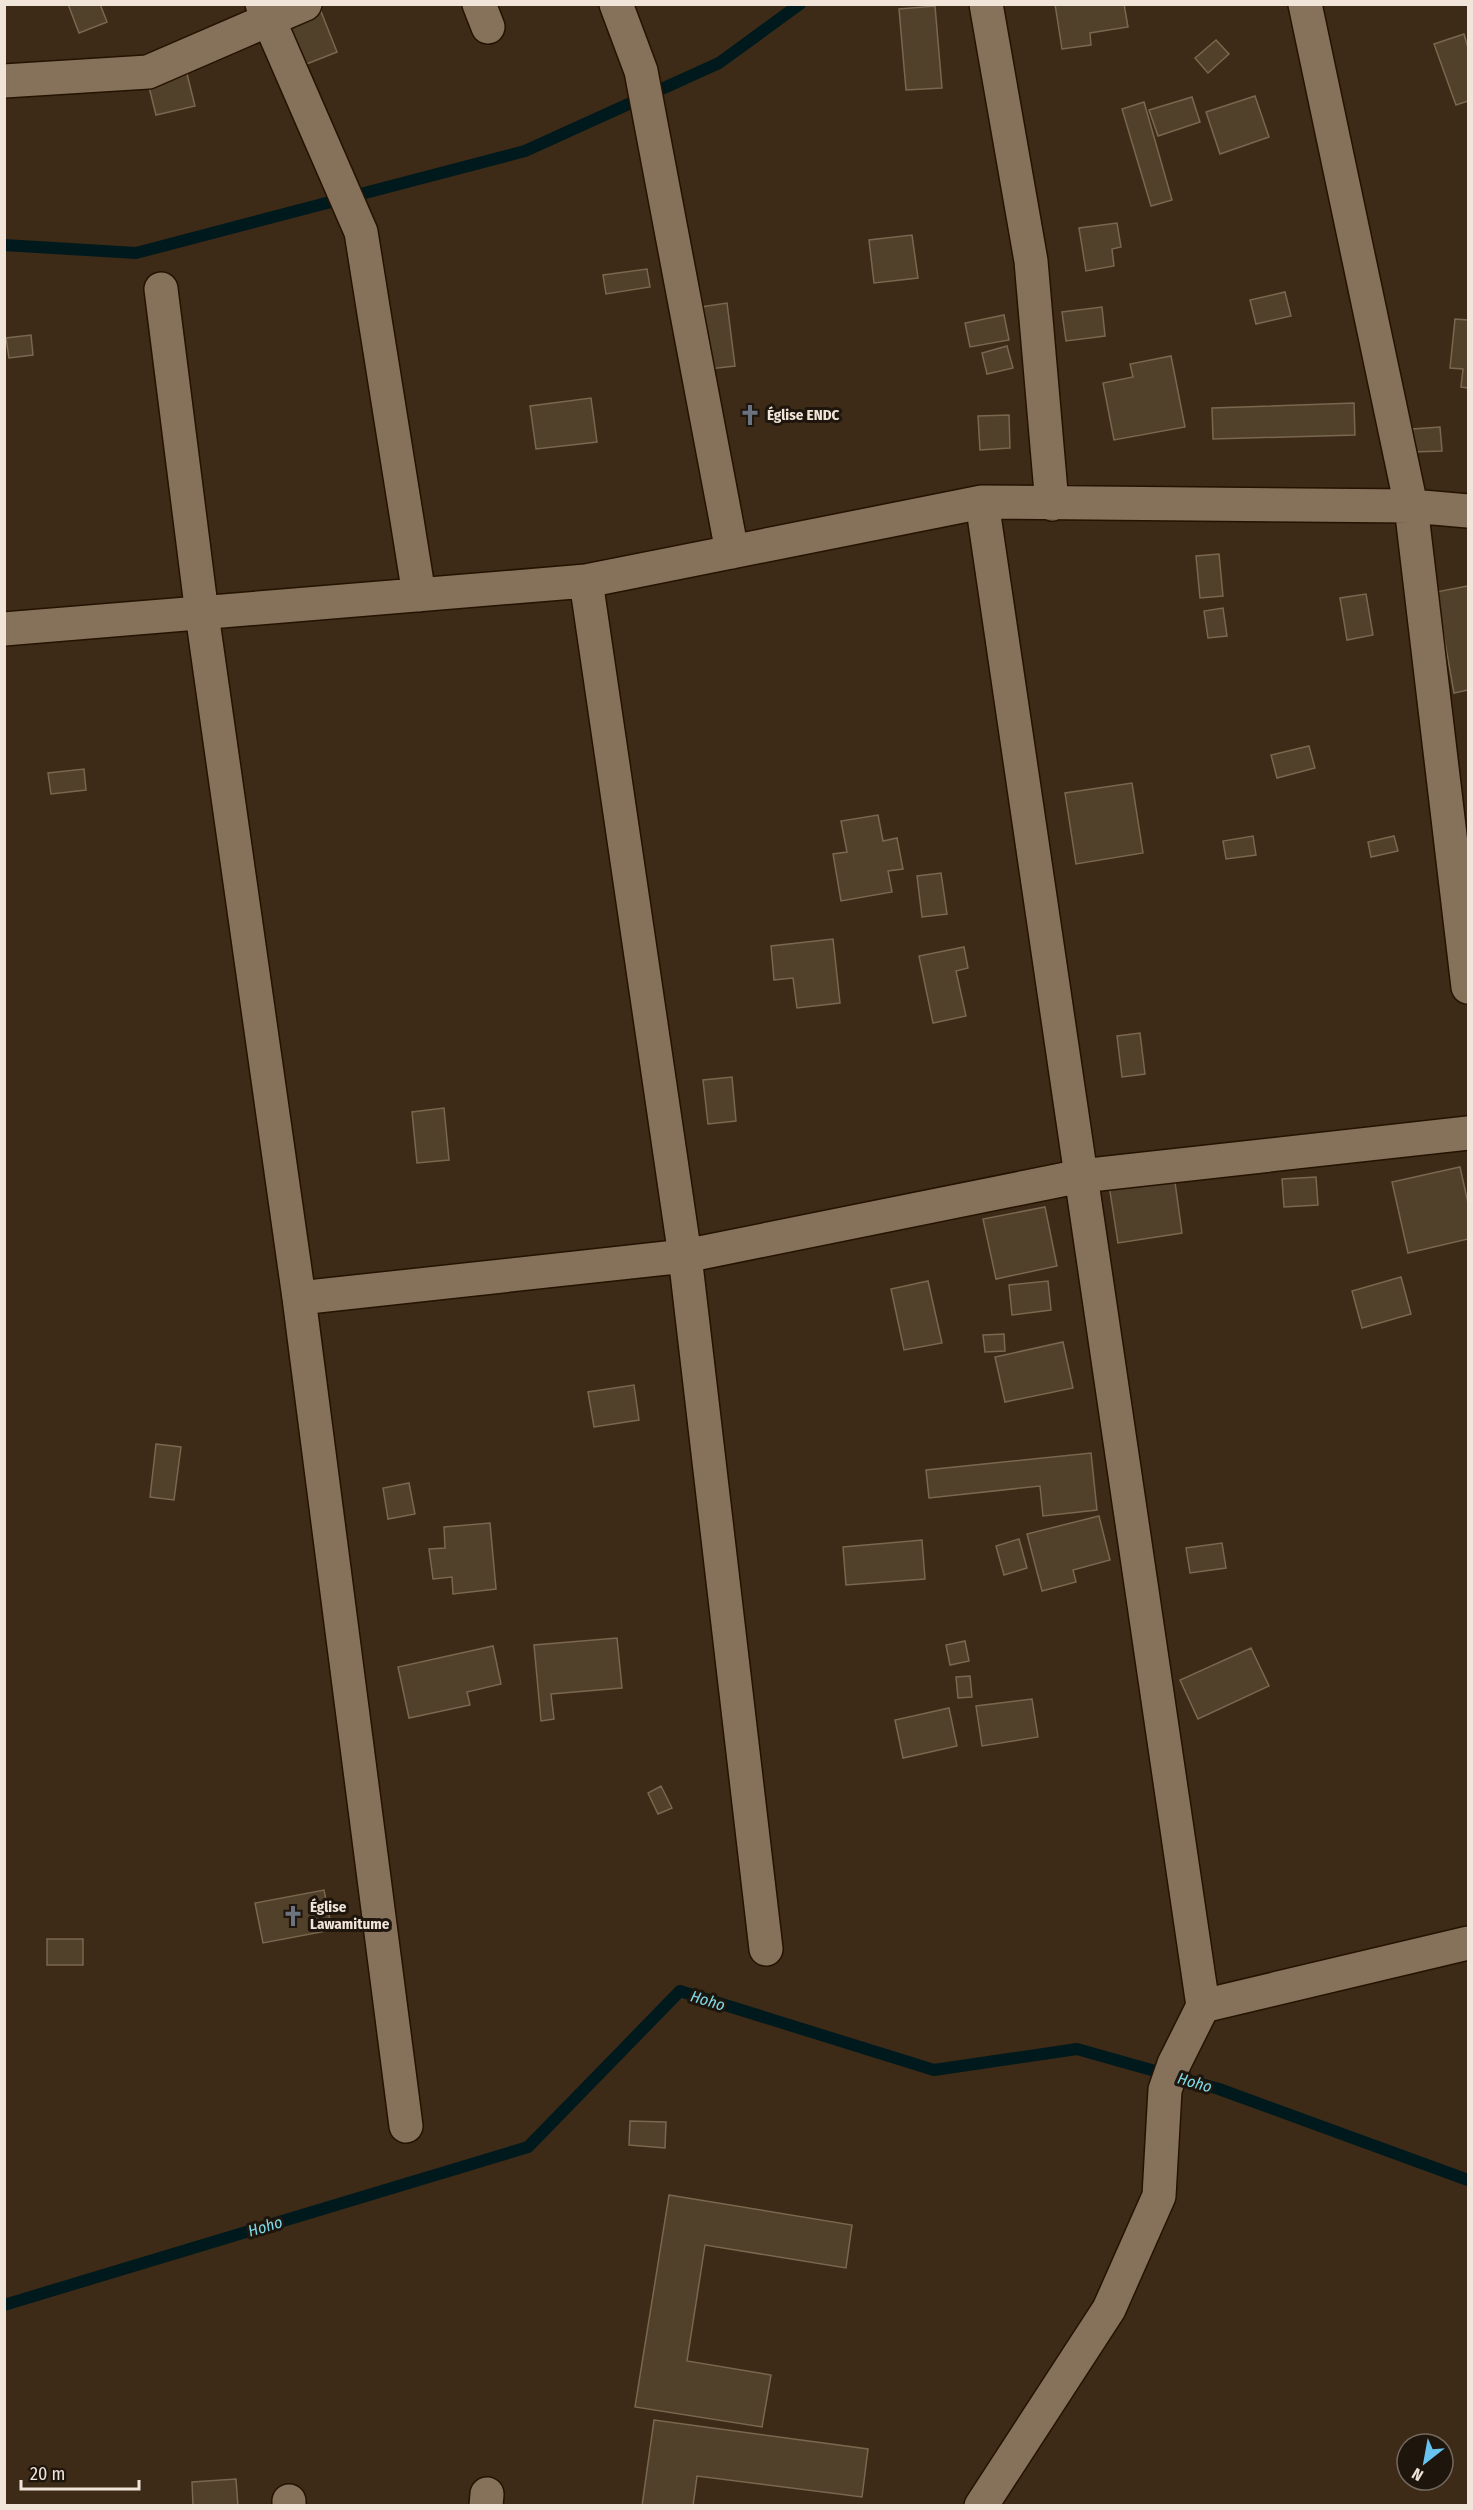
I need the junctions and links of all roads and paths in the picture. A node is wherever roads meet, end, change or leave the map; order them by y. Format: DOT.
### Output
graph roads {
  1 [pos="305,4"];
  2 [pos="616,4"];
  3 [pos="987,4"];
  4 [pos="1305,4"];
  5 [pos="265,12"];
  6 [pos="4,81"];
  7 [pos="161,289"];
  8 [pos="982,502"];
  9 [pos="1052,504"];
  10 [pos="1411,506"];
  11 [pos="1468,511"];
  12 [pos="732,552"];
  13 [pos="585,581"];
  14 [pos="419,595"];
  15 [pos="202,614"];
  16 [pos="4,629"];
  17 [pos="1468,987"];
  18 [pos="1468,1133"];
  19 [pos="1080,1176"];
  20 [pos="685,1256"];
  21 [pos="299,1298"];
  22 [pos="1468,1943"];
  23 [pos="766,1949"];
  24 [pos="1203,2006"];
  25 [pos="406,2126"];
  26 [pos="981,2505"];
  1 -- 5 [label="street"];
  2 -- 12 [label="street"];
  3 -- 9 [label="street"];
  4 -- 10 [label="street"];
  5 -- 6 [label="street"];
  5 -- 14 [label="street"];
  7 -- 15 [label="street"];
  8 -- 9 [label="street"];
  8 -- 12 [label="street"];
  8 -- 19 [label="street"];
  9 -- 10 [label="street"];
  10 -- 11 [label="street"];
  10 -- 17 [label="street"];
  12 -- 13 [label="street"];
  13 -- 14 [label="street"];
  13 -- 20 [label="street"];
  14 -- 15 [label="street"];
  15 -- 16 [label="street"];
  15 -- 21 [label="street"];
  18 -- 19 [label="street"];
  19 -- 20 [label="street"];
  19 -- 24 [label="street"];
  20 -- 21 [label="street"];
  20 -- 23 [label="street"];
  21 -- 25 [label="street"];
  22 -- 24 [label="street"];
  24 -- 26 [label="street"];
}
